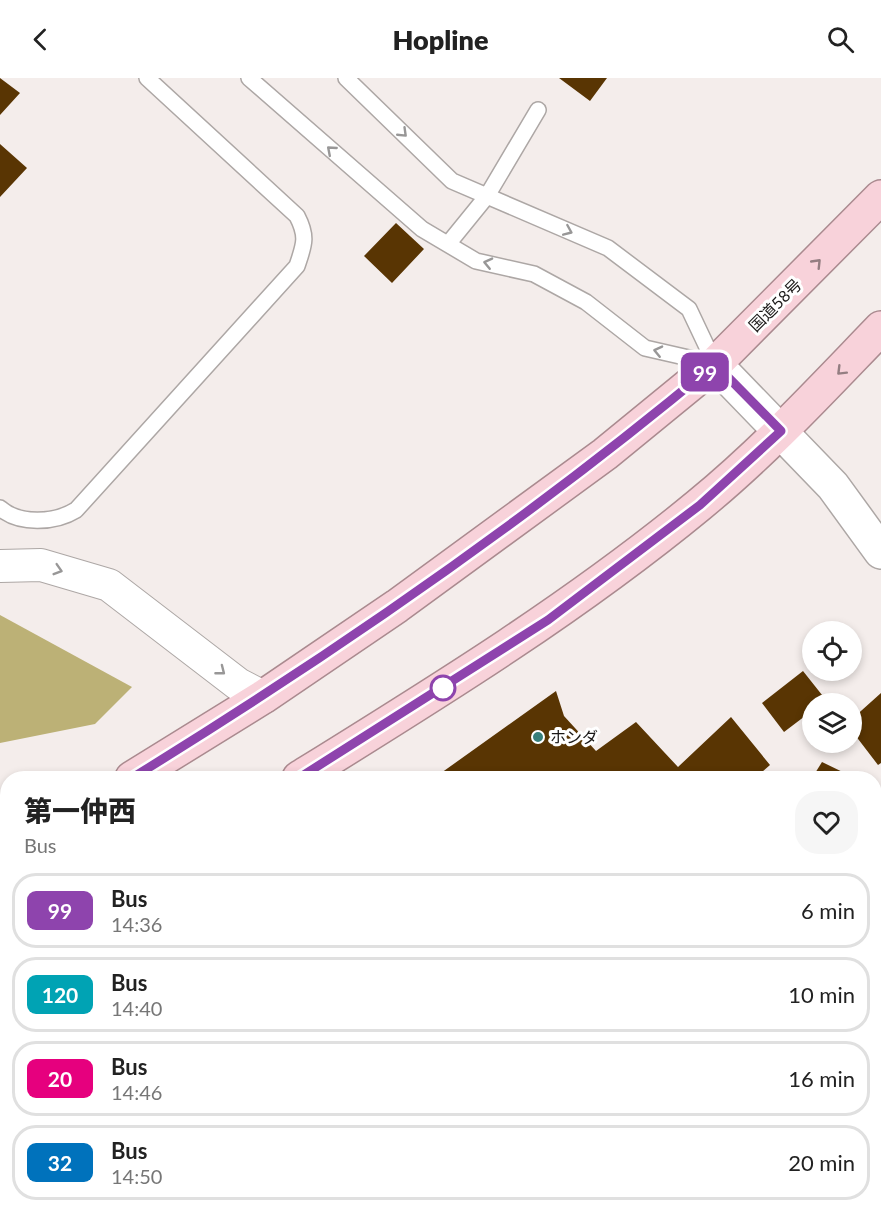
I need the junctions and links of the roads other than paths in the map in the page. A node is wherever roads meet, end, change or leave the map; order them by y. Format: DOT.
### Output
graph roads {
  1 [pos="147,78"];
  2 [pos="249,78"];
  3 [pos="346,78"];
  4 [pos="538,110"];
  5 [pos="487,196"];
  6 [pos="881,197"];
  7 [pos="448,244"];
  8 [pos="881,328"];
  9 [pos="715,364"];
  10 [pos="781,431"];
  11 [pos="0,508"];
  12 [pos="881,552"];
  13 [pos="0,566"];
  14 [pos="263,698"];
  15 [pos="143,771"];
  16 [pos="310,771"];
  1 -- 11 [label="lane"];
  7 -- 2 [label="lane, one-way"];
  3 -- 5 [label="lane, one-way"];
  4 -- 5 [label="lane"];
  5 -- 7 [label="lane"];
  5 -- 9 [label="lane, one-way"];
  9 -- 6 [label="highway, 国道58号, one-way"];
  9 -- 7 [label="lane, one-way"];
  8 -- 10 [label="highway, one-way"];
  9 -- 10 [label="street"];
  9 -- 14 [label="highway, 国道58号"];
  10 -- 12 [label="street"];
  10 -- 16 [label="highway"];
  13 -- 14 [label="street, one-way"];
  14 -- 15 [label="highway, 国道58号"];
}
